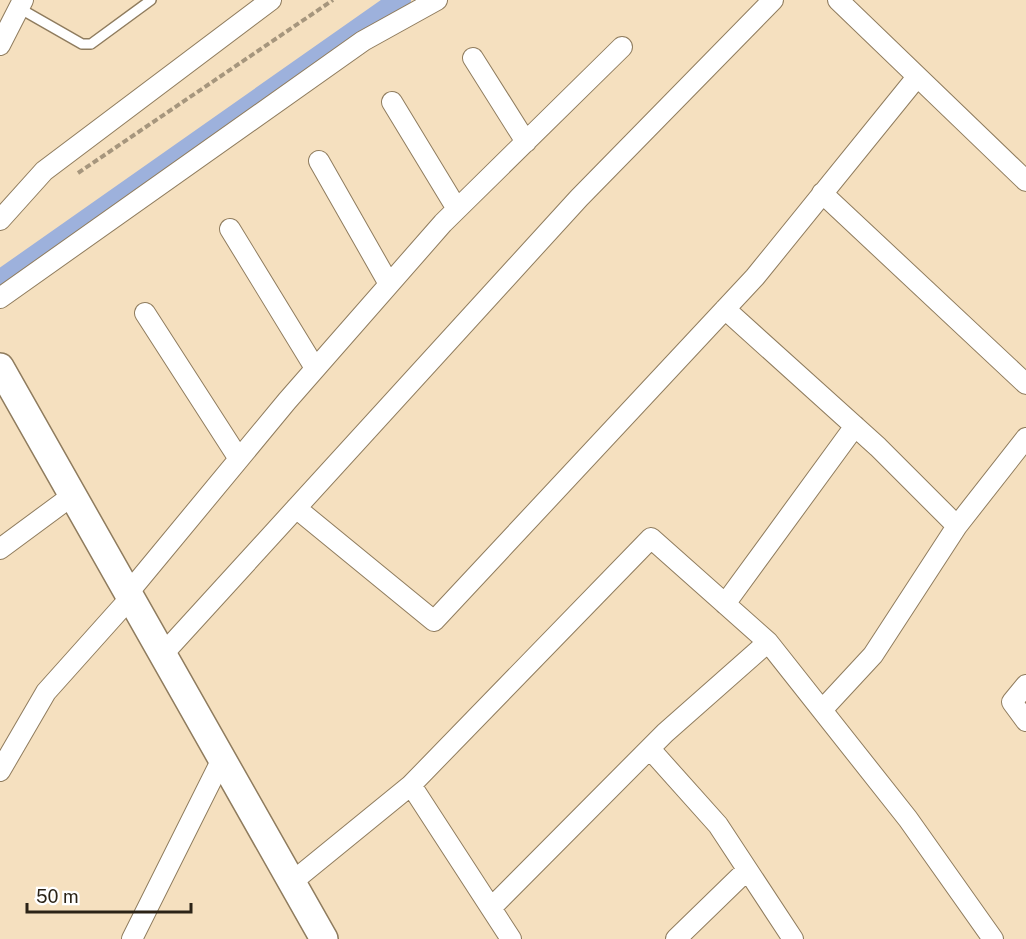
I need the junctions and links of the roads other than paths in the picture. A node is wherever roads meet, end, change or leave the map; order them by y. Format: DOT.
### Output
graph roads {
  1 [pos="151,0"];
  2 [pos="437,0"];
  3 [pos="773,0"];
  4 [pos="838,0"];
  5 [pos="21,4"];
  6 [pos="263,4"];
  7 [pos="0,45"];
  8 [pos="622,47"];
  9 [pos="473,58"];
  10 [pos="917,77"];
  11 [pos="392,102"];
  12 [pos="526,142"];
  13 [pos="319,162"];
  14 [pos="1026,181"];
  15 [pos="822,194"];
  16 [pos="457,209"];
  17 [pos="0,220"];
  18 [pos="230,229"];
  19 [pos="389,284"];
  20 [pos="0,298"];
  21 [pos="724,309"];
  22 [pos="144,313"];
  23 [pos="0,367"];
  24 [pos="315,369"];
  25 [pos="1026,384"];
  26 [pos="855,426"];
  27 [pos="1026,438"];
  28 [pos="239,459"];
  29 [pos="73,495"];
  30 [pos="296,508"];
  31 [pos="957,526"];
  32 [pos="0,549"];
  33 [pos="130,595"];
  34 [pos="725,604"];
  35 [pos="768,642"];
  36 [pos="163,654"];
  37 [pos="1026,685"];
  38 [pos="822,710"];
  39 [pos="1026,721"];
  40 [pos="650,749"];
  41 [pos="222,759"];
  42 [pos="0,771"];
  43 [pos="411,785"];
  44 [pos="747,870"];
  45 [pos="292,882"];
  46 [pos="491,908"];
  47 [pos="133,938"];
  48 [pos="324,939"];
  49 [pos="512,939"];
  50 [pos="676,939"];
  51 [pos="793,939"];
  52 [pos="993,939"];
  1 -- 5 [label="lane"];
  2 -- 20 [label="street"];
  3 -- 30 [label="street"];
  4 -- 10 [label="street"];
  5 -- 7 [label="street"];
  6 -- 17 [label="street"];
  8 -- 12 [label="street"];
  9 -- 12 [label="street"];
  10 -- 14 [label="street"];
  10 -- 15 [label="street"];
  11 -- 16 [label="street"];
  12 -- 16 [label="street"];
  13 -- 19 [label="street"];
  15 -- 21 [label="street"];
  15 -- 25 [label="street"];
  16 -- 19 [label="street"];
  18 -- 24 [label="street"];
  19 -- 24 [label="street"];
  21 -- 26 [label="street"];
  21 -- 30 [label="street"];
  22 -- 28 [label="street"];
  23 -- 29 [label="street"];
  24 -- 28 [label="street"];
  26 -- 31 [label="street"];
  26 -- 34 [label="street"];
  27 -- 31 [label="street"];
  28 -- 33 [label="street"];
  29 -- 32 [label="street"];
  29 -- 33 [label="street"];
  30 -- 36 [label="street"];
  31 -- 38 [label="street"];
  33 -- 36 [label="street"];
  33 -- 42 [label="street"];
  34 -- 35 [label="street"];
  34 -- 43 [label="street"];
  35 -- 38 [label="street"];
  35 -- 40 [label="street"];
  36 -- 41 [label="street"];
  37 -- 39 [label="street"];
  38 -- 52 [label="street"];
  40 -- 44 [label="street"];
  40 -- 46 [label="street"];
  41 -- 45 [label="street"];
  41 -- 47 [label="street"];
  43 -- 45 [label="street"];
  43 -- 46 [label="street"];
  44 -- 50 [label="street"];
  44 -- 51 [label="street"];
  45 -- 48 [label="street"];
  46 -- 49 [label="street"];
}
